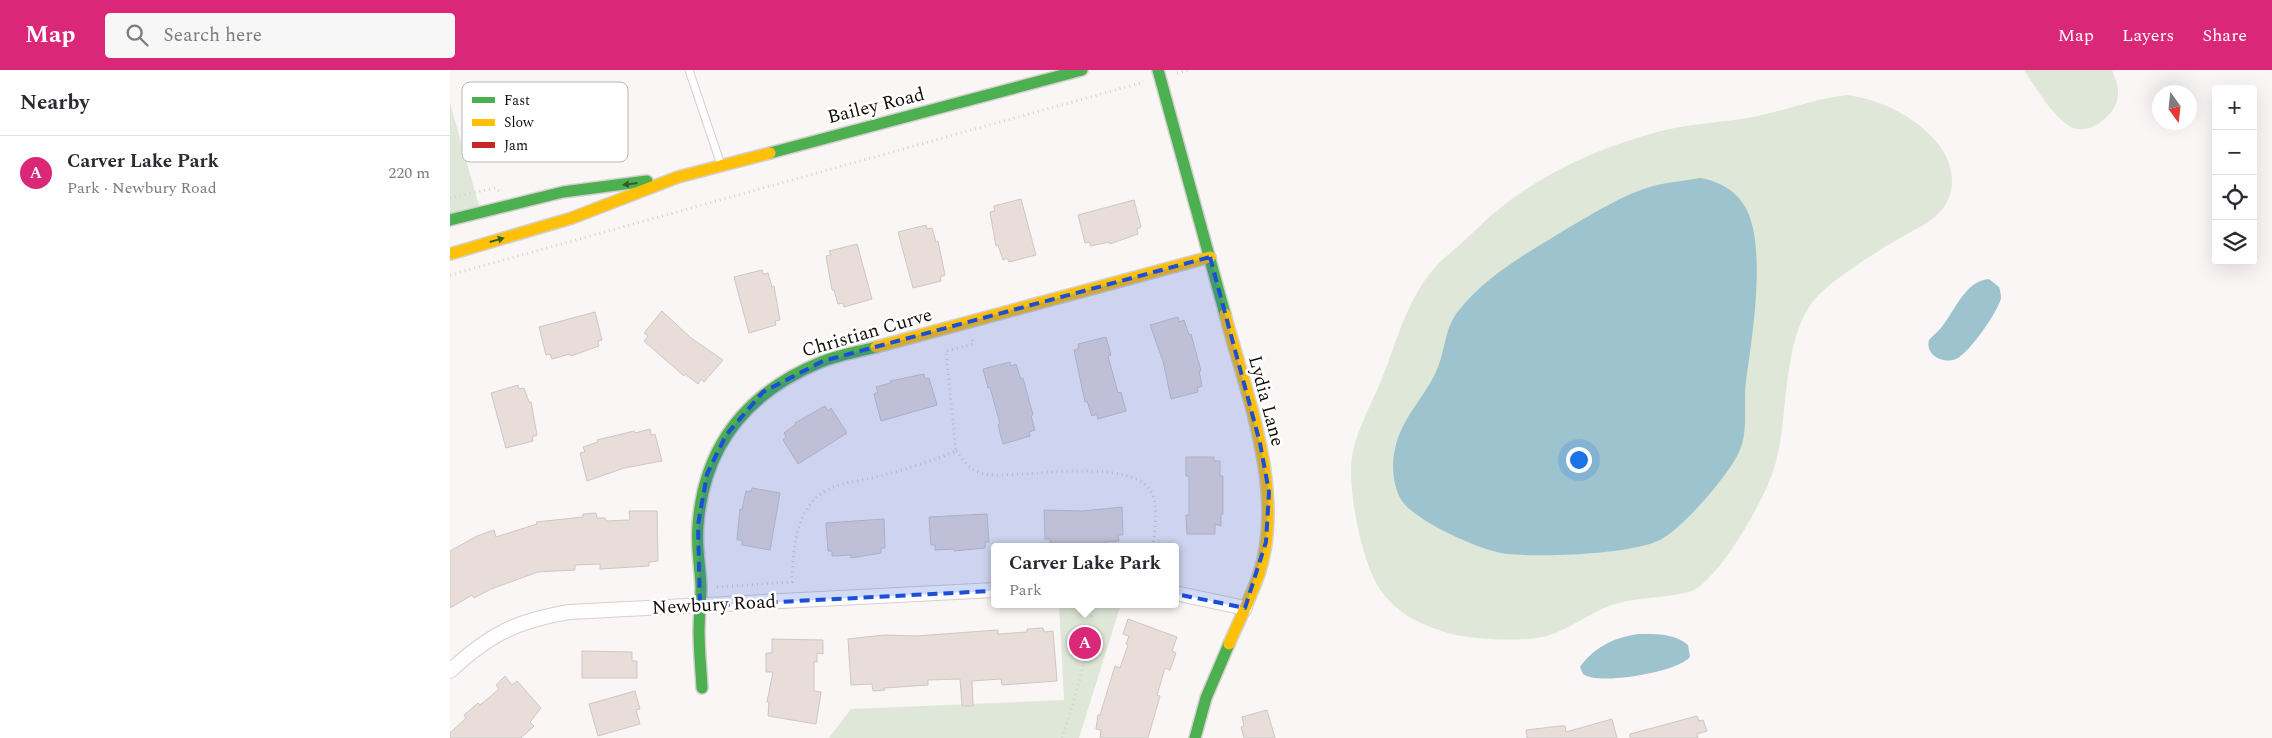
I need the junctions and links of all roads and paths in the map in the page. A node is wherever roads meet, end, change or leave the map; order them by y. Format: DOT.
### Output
graph roads {
  1 [pos="689,70"];
  2 [pos="1082,70"];
  3 [pos="1188,70"];
  4 [pos="1159,74"];
  5 [pos="721,166"];
  6 [pos="678,177"];
  7 [pos="450,220"];
  8 [pos="450,254"];
  9 [pos="1210,257"];
  10 [pos="450,275"];
  11 [pos="967,322"];
  12 [pos="956,451"];
  13 [pos="1152,543"];
  14 [pos="701,588"];
  15 [pos="991,590"];
  16 [pos="1179,594"];
  17 [pos="700,606"];
  18 [pos="1092,608"];
  19 [pos="1246,608"];
  20 [pos="450,671"];
  21 [pos="702,688"];
  22 [pos="1062,738"];
  23 [pos="1195,738"];
  1 -- 5 [label="lane"];
  2 -- 5 [label="street, Bailey Road"];
  3 -- 4 [label="path"];
  4 -- 9 [label="street, Lydia Lane"];
  4 -- 10 [label="path"];
  5 -- 6 [label="street, Bailey Road"];
  6 -- 7 [label="street, Bailey Road, one-way"];
  8 -- 6 [label="street, Bailey Road, one-way"];
  9 -- 11 [label="street, Christian Curve"];
  9 -- 19 [label="street, Lydia Lane"];
  11 -- 12 [label="path"];
  11 -- 14 [label="street, Christian Curve"];
  12 -- 13 [label="path"];
  12 -- 14 [label="path"];
  14 -- 17 [label="street, Christian Curve"];
  15 -- 17 [label="street, Newbury Road"];
  16 -- 19 [label="street"];
  17 -- 20 [label="street, Newbury Road"];
  17 -- 21 [label="street, Christian Curve"];
  18 -- 22 [label="path"];
  19 -- 23 [label="street, Lydia Lane"];
}
